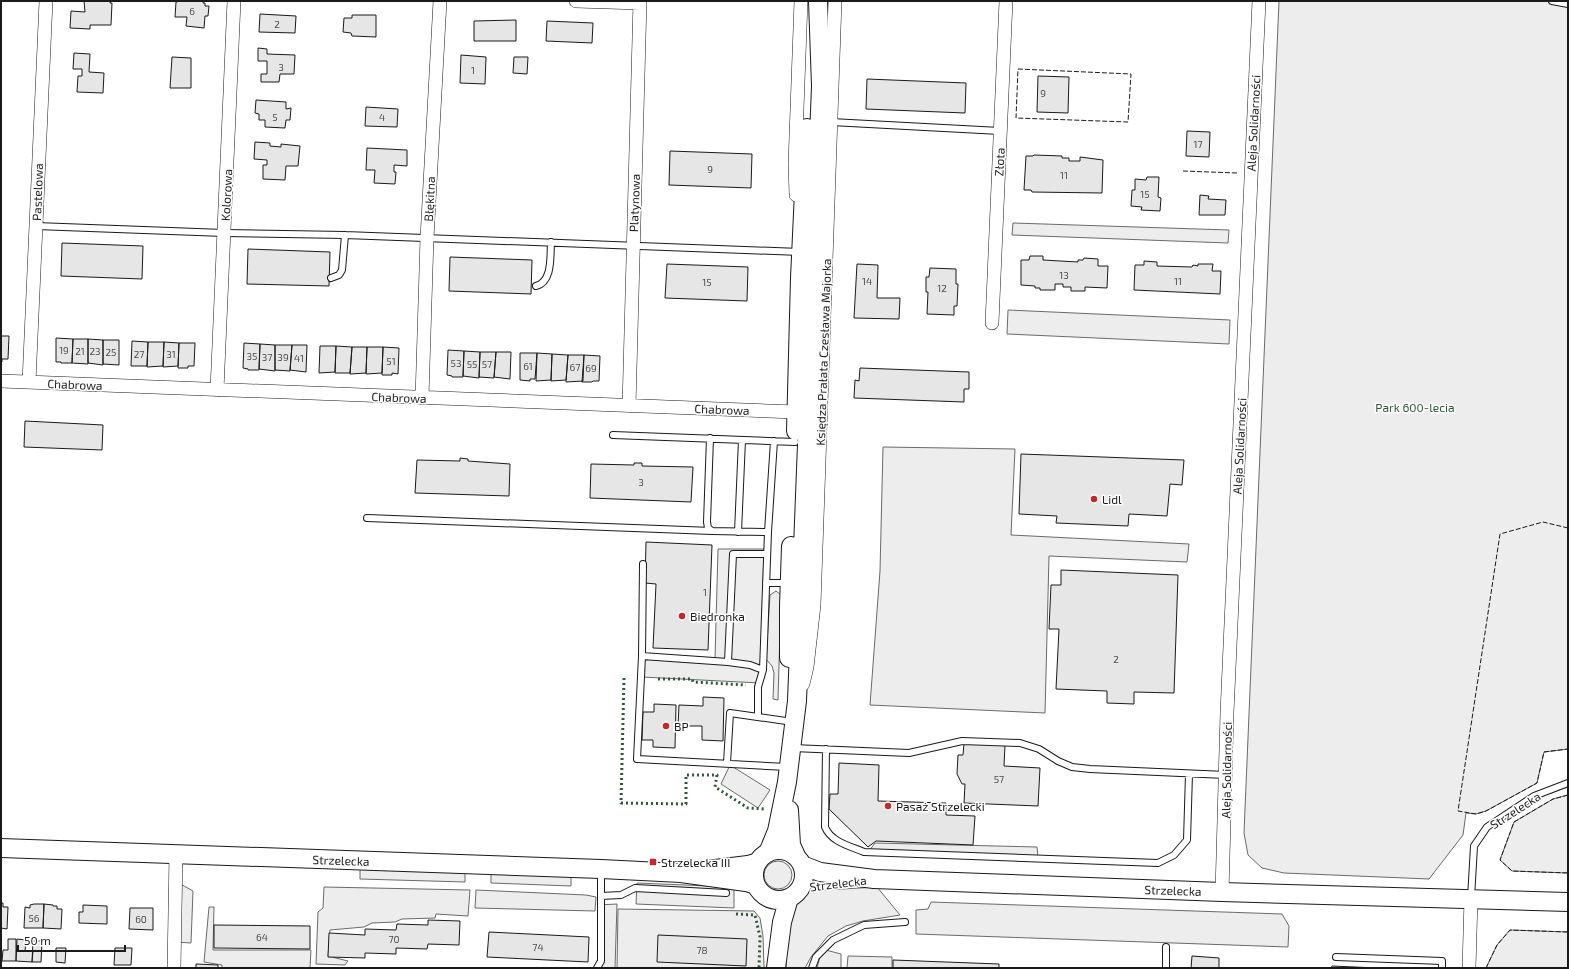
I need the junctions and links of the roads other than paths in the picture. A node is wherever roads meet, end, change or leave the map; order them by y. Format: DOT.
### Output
graph roads {
  1 [pos="46,1"];
  2 [pos="234,1"];
  3 [pos="440,1"];
  4 [pos="576,1"];
  5 [pos="800,1"];
  6 [pos="1006,1"];
  7 [pos="1259,1"];
  8 [pos="1552,1"];
  9 [pos="640,2"];
  10 [pos="824,2"];
  11 [pos="1568,4"];
  12 [pos="831,122"];
  13 [pos="1000,131"];
  14 [pos="36,226"];
  15 [pos="224,233"];
  16 [pos="345,235"];
  17 [pos="427,238"];
  18 [pos="551,242"];
  19 [pos="633,244"];
  20 [pos="801,252"];
  21 [pos="331,278"];
  22 [pos="536,286"];
  23 [pos="992,322"];
  24 [pos="1,381"];
  25 [pos="29,382"];
  26 [pos="217,390"];
  27 [pos="422,398"];
  28 [pos="628,406"];
  29 [pos="796,412"];
  30 [pos="613,435"];
  31 [pos="710,438"];
  32 [pos="742,440"];
  33 [pos="774,441"];
  34 [pos="795,442"];
  35 [pos="367,518"];
  36 [pos="712,531"];
  37 [pos="738,532"];
  38 [pos="768,532"];
  39 [pos="768,554"];
  40 [pos="643,564"];
  41 [pos="766,583"];
  42 [pos="790,583"];
  43 [pos="642,656"];
  44 [pos="728,662"];
  45 [pos="763,670"];
  46 [pos="797,701"];
  47 [pos="758,717"];
  48 [pos="795,722"];
  49 [pos="792,748"];
  50 [pos="826,749"];
  51 [pos="727,763"];
  52 [pos="1189,774"];
  53 [pos="788,775"];
  54 [pos="1226,775"];
  55 [pos="1568,783"];
  56 [pos="1,848"];
  57 [pos="176,854"];
  58 [pos="763,858"];
  59 [pos="799,861"];
  60 [pos="601,869"];
  61 [pos="681,873"];
  62 [pos="874,879"];
  63 [pos="761,891"];
  64 [pos="1222,892"];
  65 [pos="726,893"];
  66 [pos="795,893"];
  67 [pos="601,896"];
  68 [pos="1471,899"];
  69 [pos="1568,902"];
  70 [pos="905,922"];
  71 [pos="1166,947"];
  72 [pos="1336,957"];
  73 [pos="777,967"];
  74 [pos="174,968"];
  75 [pos="597,968"];
  76 [pos="812,968"];
  77 [pos="1166,968"];
  78 [pos="1442,968"];
  79 [pos="1469,968"];
  1 -- 14 [label="street, Pastelowa"];
  2 -- 15 [label="street, Kolorowa"];
  3 -- 17 [label="street, Błękitna"];
  4 -- 9 [label="street"];
  5 -- 20 [label="street, Księdza Prałata Czesława Majorka"];
  6 -- 13 [label="street, Złota"];
  7 -- 54 [label="street, Aleja Solidarności"];
  8 -- 11 [label="lane"];
  9 -- 19 [label="street, Platynowa"];
  10 -- 12 [label="street, Księdza Prałata Czesława Majorka"];
  10 -- 20 [label="street, Księdza Prałata Czesława Majorka"];
  10 -- 46 [label="street, Księdza Prałata Czesława Majorka"];
  12 -- 13 [label="lane"];
  12 -- 46 [label="street, Księdza Prałata Czesława Majorka"];
  13 -- 23 [label="street, Złota"];
  14 -- 15 [label="lane"];
  14 -- 25 [label="street, Pastelowa"];
  15 -- 16 [label="lane"];
  15 -- 26 [label="street, Kolorowa"];
  16 -- 17 [label="lane"];
  16 -- 21 [label="lane"];
  17 -- 18 [label="lane"];
  17 -- 27 [label="street, Błękitna"];
  18 -- 19 [label="lane"];
  18 -- 22 [label="lane"];
  19 -- 20 [label="lane"];
  19 -- 28 [label="street, Platynowa"];
  20 -- 29 [label="street, Księdza Prałata Czesława Majorka"];
  24 -- 25 [label="street, Chabrowa"];
  25 -- 26 [label="street, Chabrowa"];
  26 -- 27 [label="street, Chabrowa"];
  27 -- 28 [label="street, Chabrowa"];
  28 -- 29 [label="street, Chabrowa"];
  29 -- 34 [label="street, Księdza Prałata Czesława Majorka"];
  30 -- 31 [label="lane"];
  31 -- 32 [label="lane"];
  31 -- 36 [label="lane"];
  32 -- 33 [label="lane"];
  32 -- 37 [label="lane"];
  33 -- 34 [label="lane"];
  33 -- 38 [label="lane"];
  34 -- 42 [label="street, Księdza Prałata Czesława Majorka"];
  35 -- 36 [label="lane"];
  36 -- 37 [label="lane"];
  37 -- 38 [label="lane"];
  38 -- 39 [label="lane"];
  39 -- 41 [label="lane"];
  39 -- 44 [label="lane"];
  40 -- 43 [label="lane"];
  41 -- 42 [label="lane"];
  41 -- 45 [label="lane"];
  42 -- 46 [label="street, Księdza Prałata Czesława Majorka"];
  43 -- 44 [label="lane"];
  43 -- 51 [label="lane"];
  44 -- 45 [label="lane"];
  45 -- 47 [label="lane"];
  46 -- 48 [label="street, Księdza Prałata Czesława Majorka"];
  47 -- 48 [label="lane"];
  47 -- 51 [label="lane"];
  48 -- 49 [label="street, Księdza Prałata Czesława Majorka"];
  49 -- 50 [label="lane"];
  49 -- 53 [label="street, Księdza Prałata Czesława Majorka"];
  50 -- 52 [label="lane"];
  50 -- 52 [label="lane"];
  51 -- 53 [label="lane"];
  52 -- 54 [label="lane"];
  53 -- 58 [label="street, Księdza Prałata Czesława Majorka"];
  53 -- 59 [label="street, Księdza Prałata Czesława Majorka"];
  54 -- 64 [label="street, Aleja Solidarności"];
  55 -- 68 [label="lane, Strzelecka"];
  56 -- 57 [label="street, Strzelecka"];
  57 -- 60 [label="street, Strzelecka"];
  57 -- 74 [label="street"];
  58 -- 59 [label="street"];
  58 -- 61 [label="street, Strzelecka"];
  58 -- 63 [label="street"];
  59 -- 62 [label="street, Strzelecka"];
  59 -- 66 [label="street"];
  60 -- 61 [label="street, Strzelecka"];
  60 -- 67 [label="lane"];
  61 -- 63 [label="street, Strzelecka"];
  62 -- 64 [label="street, Strzelecka"];
  62 -- 66 [label="street, Strzelecka"];
  63 -- 66 [label="street"];
  63 -- 73 [label="street"];
  64 -- 68 [label="street, Strzelecka"];
  65 -- 67 [label="lane"];
  66 -- 73 [label="street"];
  67 -- 75 [label="lane"];
  68 -- 69 [label="street, Strzelecka"];
  68 -- 79 [label="street"];
  70 -- 76 [label="lane"];
  71 -- 77 [label="lane"];
  72 -- 78 [label="lane"];
}
